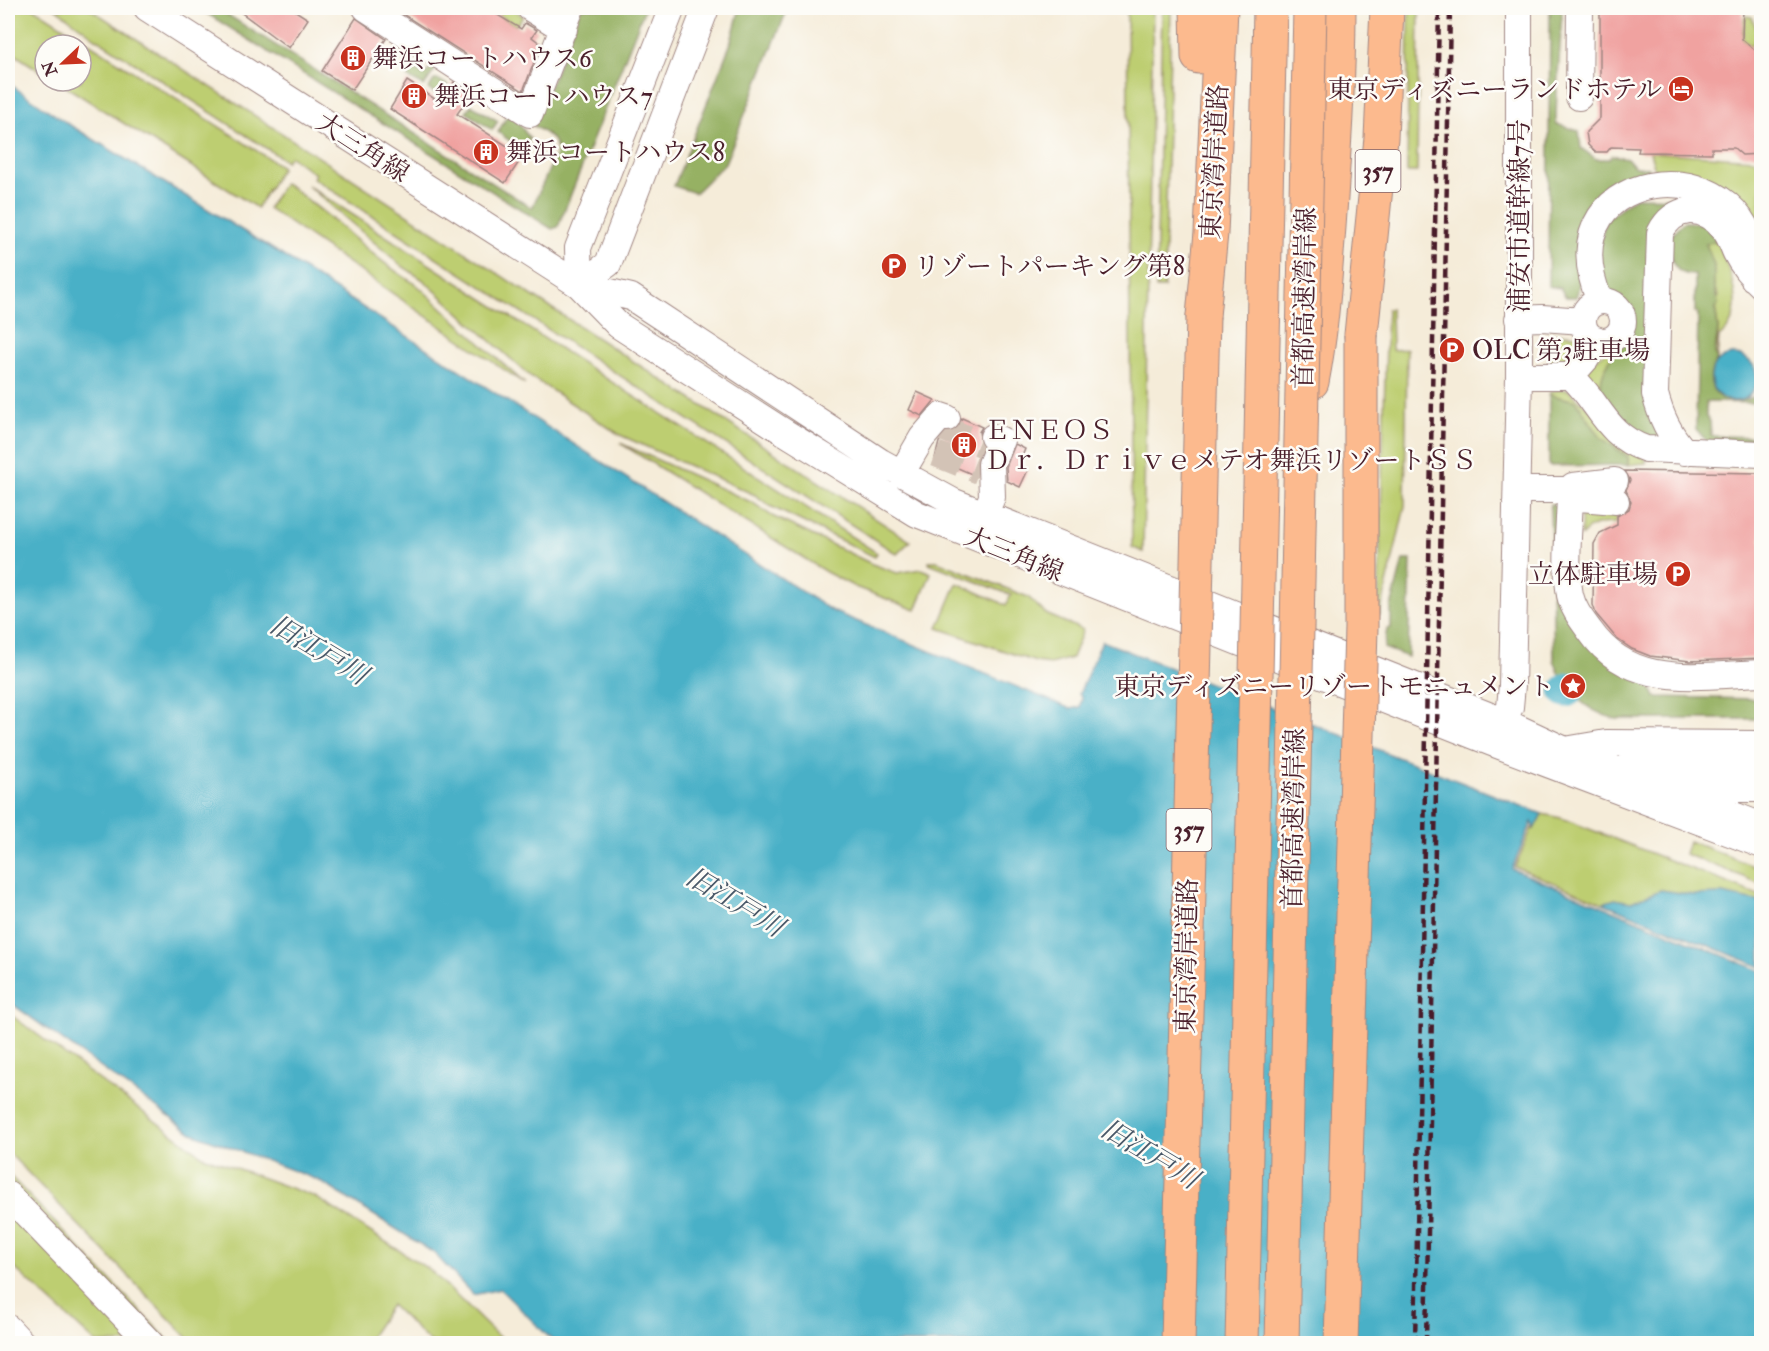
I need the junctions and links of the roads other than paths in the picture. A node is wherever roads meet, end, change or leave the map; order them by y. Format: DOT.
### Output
graph roads {
  1 [pos="366,8"];
  2 [pos="530,8"];
  3 [pos="672,8"];
  4 [pos="706,8"];
  5 [pos="1197,8"];
  6 [pos="1221,8"];
  7 [pos="1270,8"];
  8 [pos="1310,8"];
  9 [pos="1339,8"];
  10 [pos="1358,8"];
  11 [pos="1387,8"];
  12 [pos="1520,8"];
  13 [pos="1580,8"];
  14 [pos="153,9"];
  15 [pos="568,18"];
  16 [pos="1579,97"];
  17 [pos="1757,282"];
  18 [pos="579,285"];
  19 [pos="1600,301"];
  20 [pos="1203,316"];
  21 [pos="1518,319"];
  22 [pos="1589,330"];
  23 [pos="1361,335"];
  24 [pos="1519,376"];
  25 [pos="1571,376"];
  26 [pos="1301,433"];
  27 [pos="934,436"];
  28 [pos="1685,452"];
  29 [pos="1761,454"];
  30 [pos="989,458"];
  31 [pos="901,474"];
  32 [pos="1517,490"];
  33 [pos="1570,490"];
  34 [pos="1616,491"];
  35 [pos="985,514"];
  36 [pos="1761,673"];
  37 [pos="1498,732"];
  38 [pos="1761,733"];
  39 [pos="1606,743"];
  40 [pos="1761,744"];
  41 [pos="1575,753"];
  42 [pos="1761,756"];
  43 [pos="1761,767"];
  44 [pos="1614,768"];
  45 [pos="1638,778"];
  46 [pos="1666,789"];
  47 [pos="1761,793"];
  48 [pos="1695,799"];
  49 [pos="1761,826"];
  50 [pos="1761,845"];
  51 [pos="8,1195"];
  52 [pos="8,1328"];
  53 [pos="24,1344"];
  54 [pos="151,1344"];
  55 [pos="1178,1344"];
  56 [pos="1242,1344"];
  57 [pos="1282,1344"];
  58 [pos="1341,1344"];
  1 -- 15 [label="street"];
  2 -- 15 [label="street"];
  3 -- 18 [label="street"];
  4 -- 18 [label="street"];
  5 -- 20 [label="highway, 東京湾岸道路 / 357"];
  6 -- 20 [label="highway, 東京湾岸道路 / 357"];
  7 -- 56 [label="highway, 首都高速湾岸線, bridge"];
  8 -- 26 [label="highway, 首都高速湾岸線, bridge"];
  9 -- 26 [label="highway, bridge"];
  10 -- 23 [label="highway, 357"];
  11 -- 23 [label="highway, 357"];
  12 -- 21 [label="street, 浦安市道幹線7号"];
  13 -- 16 [label="street"];
  14 -- 18 [label="street, 大三角線"];
  17 -- 19 [label="street"];
  17 -- 28 [label="street"];
  18 -- 31 [label="street, 大三角線"];
  18 -- 37 [label="street, 大三角線"];
  19 -- 22 [label="street"];
  19 -- 22 [label="street"];
  20 -- 55 [label="highway, 東京湾岸道路 / 357, bridge"];
  21 -- 22 [label="street"];
  21 -- 24 [label="street, 浦安市道幹線7号"];
  22 -- 25 [label="street"];
  23 -- 58 [label="highway, 357, bridge"];
  24 -- 25 [label="street"];
  24 -- 32 [label="street, 浦安市道幹線7号"];
  25 -- 28 [label="street"];
  26 -- 57 [label="highway, 首都高速湾岸線, bridge"];
  27 -- 31 [label="street"];
  28 -- 29 [label="street"];
  30 -- 35 [label="street"];
  31 -- 35 [label="street, 大三角線"];
  32 -- 33 [label="street"];
  32 -- 37 [label="street, 浦安市道幹線7号"];
  33 -- 34 [label="street"];
  33 -- 36 [label="street"];
  35 -- 37 [label="street, 大三角線"];
  37 -- 41 [label="street"];
  37 -- 50 [label="street"];
  38 -- 39 [label="street"];
  39 -- 40 [label="street"];
  39 -- 41 [label="street"];
  41 -- 42 [label="street"];
  41 -- 44 [label="street"];
  43 -- 44 [label="street"];
  44 -- 45 [label="street"];
  45 -- 46 [label="street"];
  45 -- 47 [label="street"];
  46 -- 47 [label="street"];
  46 -- 48 [label="street"];
  47 -- 48 [label="street"];
  48 -- 49 [label="street"];
  51 -- 54 [label="street"];
  52 -- 53 [label="street"];
}
